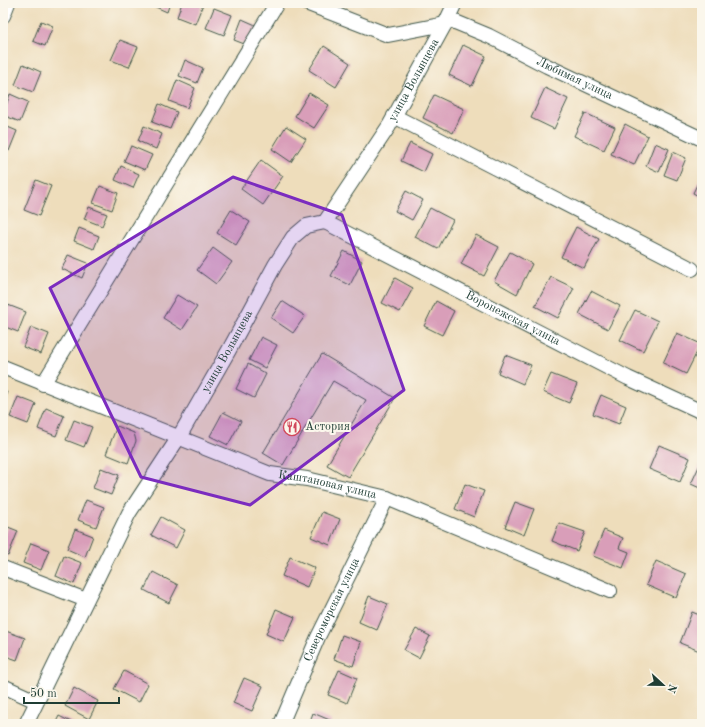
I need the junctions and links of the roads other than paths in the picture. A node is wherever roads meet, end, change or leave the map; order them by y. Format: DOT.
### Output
graph roads {
  1 [pos="8,3"];
  2 [pos="276,3"];
  3 [pos="306,3"];
  4 [pos="455,3"];
  5 [pos="3,16"];
  6 [pos="446,22"];
  7 [pos="394,116"];
  8 [pos="702,139"];
  9 [pos="325,222"];
  10 [pos="692,269"];
  11 [pos="3,367"];
  12 [pos="43,384"];
  13 [pos="702,412"];
  14 [pos="179,437"];
  15 [pos="387,498"];
  16 [pos="3,568"];
  17 [pos="610,592"];
  18 [pos="86,600"];
  19 [pos="3,686"];
  20 [pos="36,701"];
  21 [pos="26,724"];
  22 [pos="281,724"];
  1 -- 5 [label="street"];
  2 -- 12 [label="street"];
  3 -- 6 [label="street"];
  4 -- 6 [label="street, улица Волынцева"];
  6 -- 7 [label="street, улица Волынцева"];
  6 -- 8 [label="street, Любимая улица"];
  7 -- 9 [label="street, улица Волынцева"];
  7 -- 10 [label="street"];
  9 -- 13 [label="street, Воронежская улица"];
  9 -- 14 [label="street, улица Волынцева"];
  11 -- 12 [label="street, Каштановая улица"];
  12 -- 14 [label="street, Каштановая улица"];
  14 -- 15 [label="street, Каштановая улица"];
  14 -- 18 [label="street, улица Волынцева"];
  15 -- 17 [label="street, Каштановая улица"];
  15 -- 22 [label="street, Североморская улица"];
  16 -- 18 [label="street"];
  18 -- 20 [label="street, улица Волынцева"];
  19 -- 20 [label="street"];
  20 -- 21 [label="street, улица Волынцева"];
}
